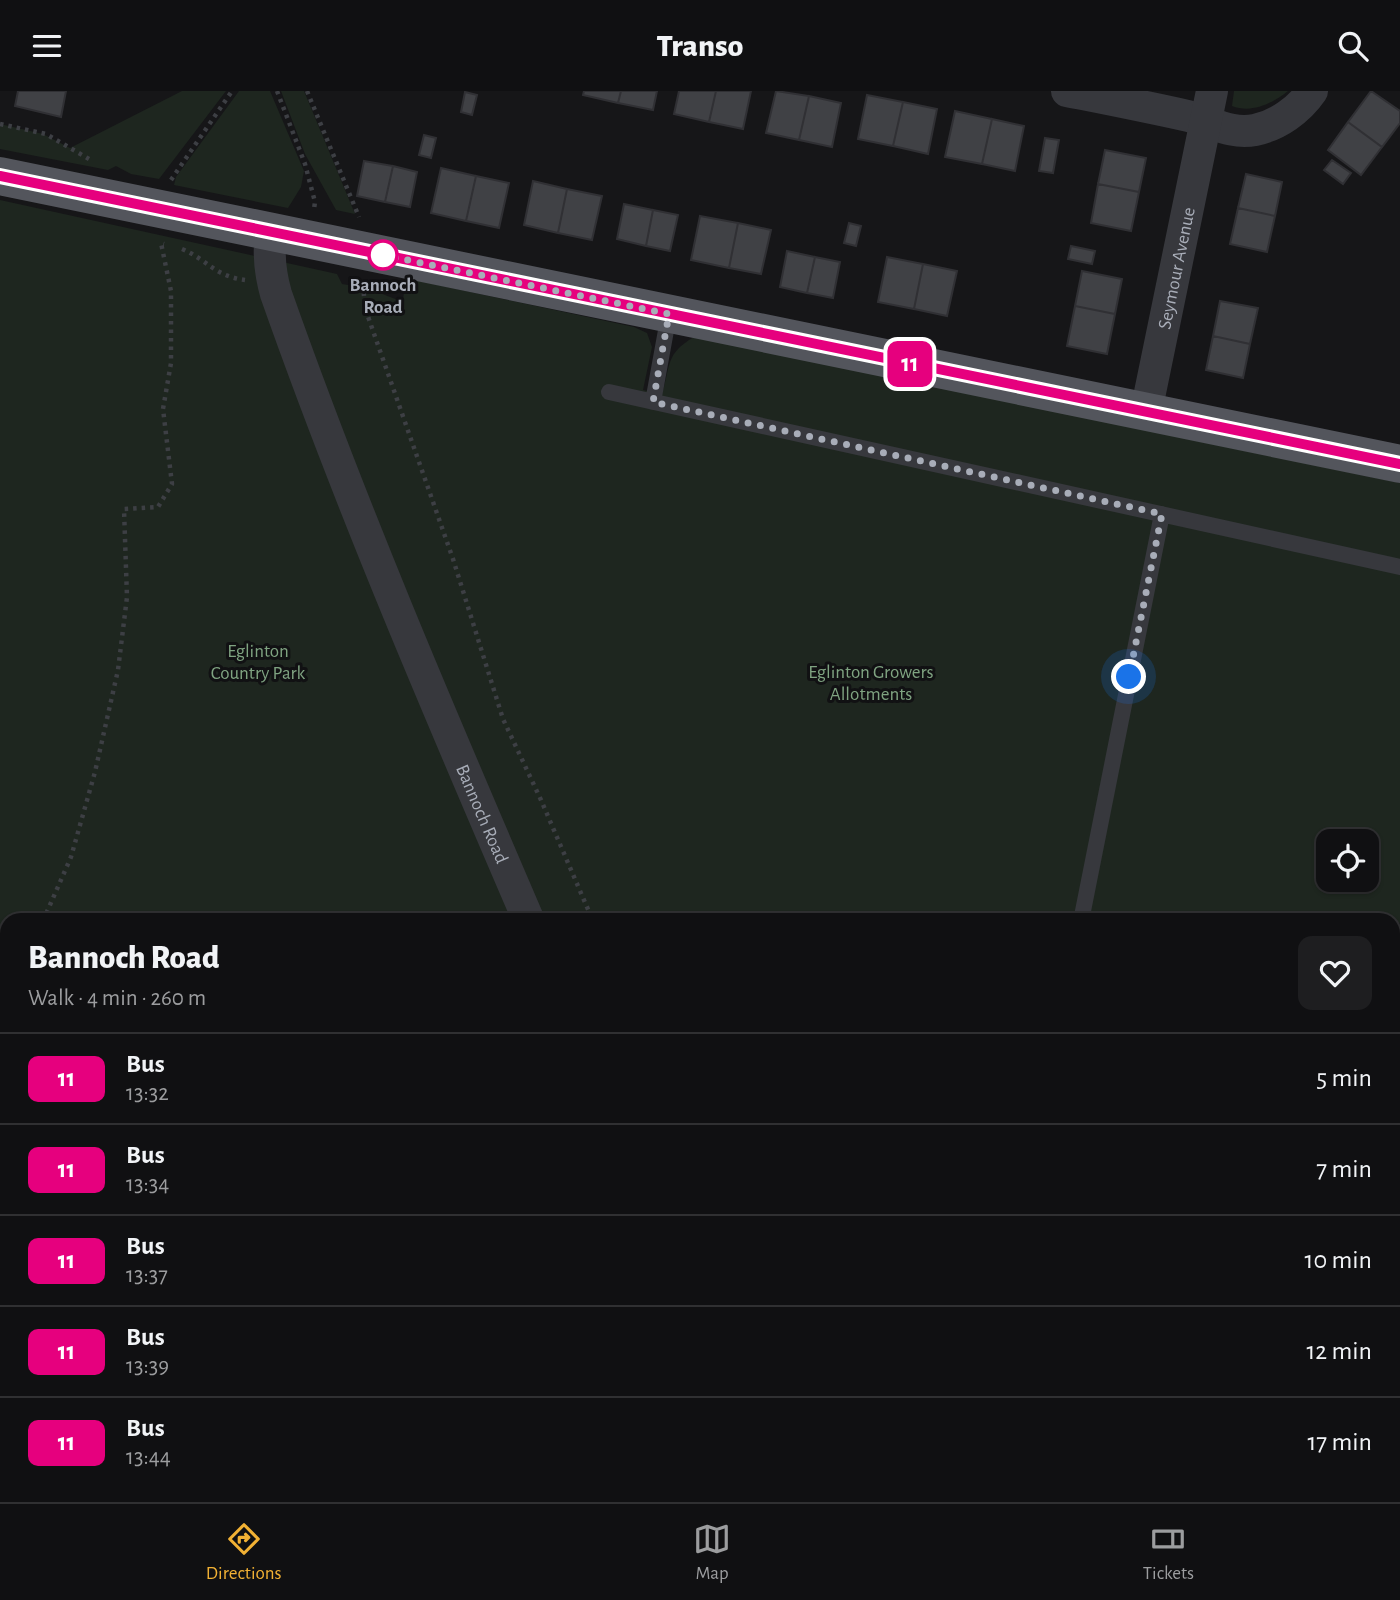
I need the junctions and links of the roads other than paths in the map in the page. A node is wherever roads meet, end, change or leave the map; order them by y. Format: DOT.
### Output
graph roads {
  1 [pos="1067,91"];
  2 [pos="1212,91"];
  3 [pos="1312,91"];
  4 [pos="1205,122"];
  5 [pos="0,176"];
  6 [pos="271,233"];
  7 [pos="669,314"];
  8 [pos="609,392"];
  9 [pos="653,402"];
  10 [pos="1146,412"];
  11 [pos="1400,464"];
  12 [pos="1162,514"];
  13 [pos="1400,567"];
  14 [pos="526,913"];
  15 [pos="1083,913"];
  1 -- 4 [label="street"];
  2 -- 4 [label="street, Seymour Avenue"];
  3 -- 4 [label="street"];
  4 -- 10 [label="street, Seymour Avenue"];
  5 -- 6 [label="main road"];
  6 -- 7 [label="main road"];
  6 -- 14 [label="street, Bannoch Road"];
  7 -- 9 [label="lane"];
  7 -- 10 [label="main road"];
  8 -- 9 [label="lane"];
  9 -- 12 [label="lane"];
  10 -- 11 [label="main road"];
  12 -- 13 [label="lane"];
  12 -- 15 [label="lane"];
}
